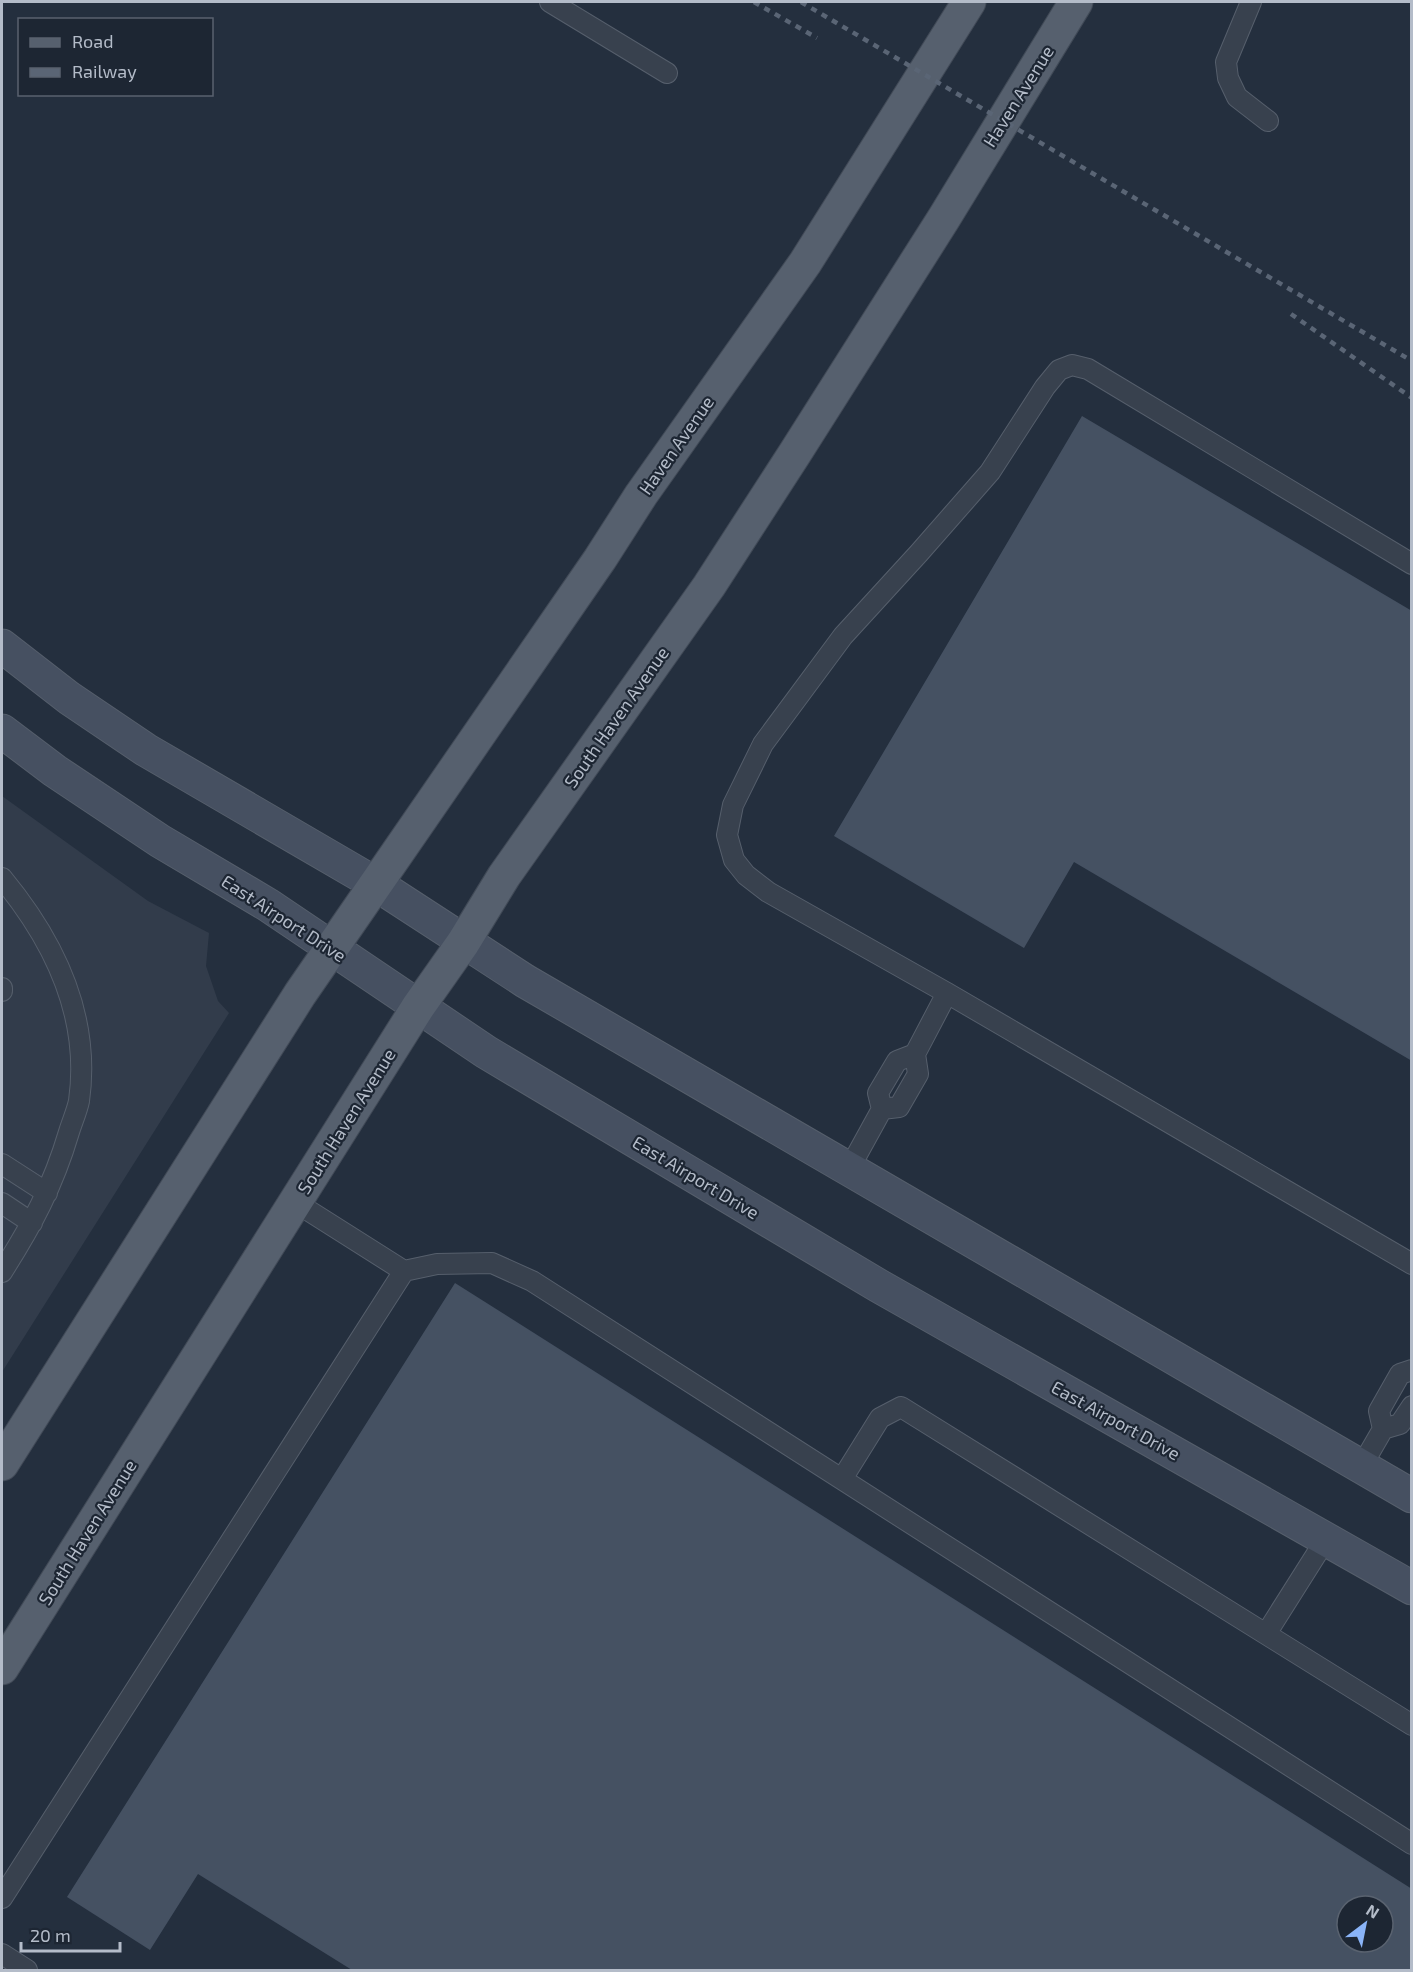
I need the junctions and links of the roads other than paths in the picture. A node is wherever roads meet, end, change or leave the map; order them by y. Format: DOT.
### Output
graph roads {
  1 [pos="550,2"];
  2 [pos="969,2"];
  3 [pos="1076,2"];
  4 [pos="1251,2"];
  5 [pos="667,73"];
  6 [pos="1268,121"];
  7 [pos="1412,564"];
  8 [pos="709,586"];
  9 [pos="2,646"];
  10 [pos="2,731"];
  11 [pos="2,878"];
  12 [pos="376,884"];
  13 [pos="463,943"];
  14 [pos="332,948"];
  15 [pos="947,993"];
  16 [pos="418,1007"];
  17 [pos="2,1164"];
  18 [pos="849,1169"];
  19 [pos="47,1193"];
  20 [pos="295,1202"];
  21 [pos="2,1203"];
  22 [pos="32,1223"];
  23 [pos="1412,1264"];
  24 [pos="2,1272"];
  25 [pos="404,1272"];
  26 [pos="1412,1370"];
  27 [pos="1412,1406"];
  28 [pos="1383,1429"];
  29 [pos="2,1464"];
  30 [pos="1361,1467"];
  31 [pos="842,1479"];
  32 [pos="1412,1496"];
  33 [pos="1326,1539"];
  34 [pos="1412,1588"];
  35 [pos="1266,1634"];
  36 [pos="2,1668"];
  37 [pos="1412,1725"];
  38 [pos="1412,1844"];
  39 [pos="2,1898"];
  40 [pos="2,1954"];
  41 [pos="27,1971"];
  1 -- 5 [label="lane"];
  2 -- 12 [label="main road, Haven Avenue"];
  3 -- 8 [label="main road, Haven Avenue"];
  4 -- 6 [label="lane"];
  7 -- 15 [label="lane"];
  8 -- 13 [label="main road, South Haven Avenue"];
  9 -- 12 [label="main road"];
  10 -- 14 [label="main road, East Airport Drive"];
  11 -- 19 [label="lane"];
  12 -- 13 [label="main road"];
  12 -- 14 [label="main road"];
  13 -- 16 [label="main road, South Haven Avenue"];
  13 -- 18 [label="main road"];
  14 -- 16 [label="main road, East Airport Drive"];
  14 -- 29 [label="main road"];
  15 -- 18 [label="lane"];
  15 -- 23 [label="lane"];
  16 -- 20 [label="main road, South Haven Avenue"];
  16 -- 33 [label="main road, East Airport Drive"];
  17 -- 19 [label="lane"];
  18 -- 30 [label="main road"];
  19 -- 22 [label="lane"];
  20 -- 25 [label="lane"];
  20 -- 36 [label="main road, South Haven Avenue"];
  21 -- 22 [label="lane"];
  22 -- 24 [label="lane"];
  25 -- 31 [label="lane"];
  25 -- 39 [label="lane"];
  26 -- 28 [label="lane"];
  27 -- 28 [label="lane"];
  28 -- 30 [label="lane"];
  30 -- 32 [label="main road"];
  31 -- 35 [label="lane"];
  31 -- 38 [label="lane"];
  33 -- 34 [label="main road, East Airport Drive"];
  33 -- 35 [label="lane"];
  35 -- 37 [label="lane"];
  40 -- 41 [label="lane"];
}
